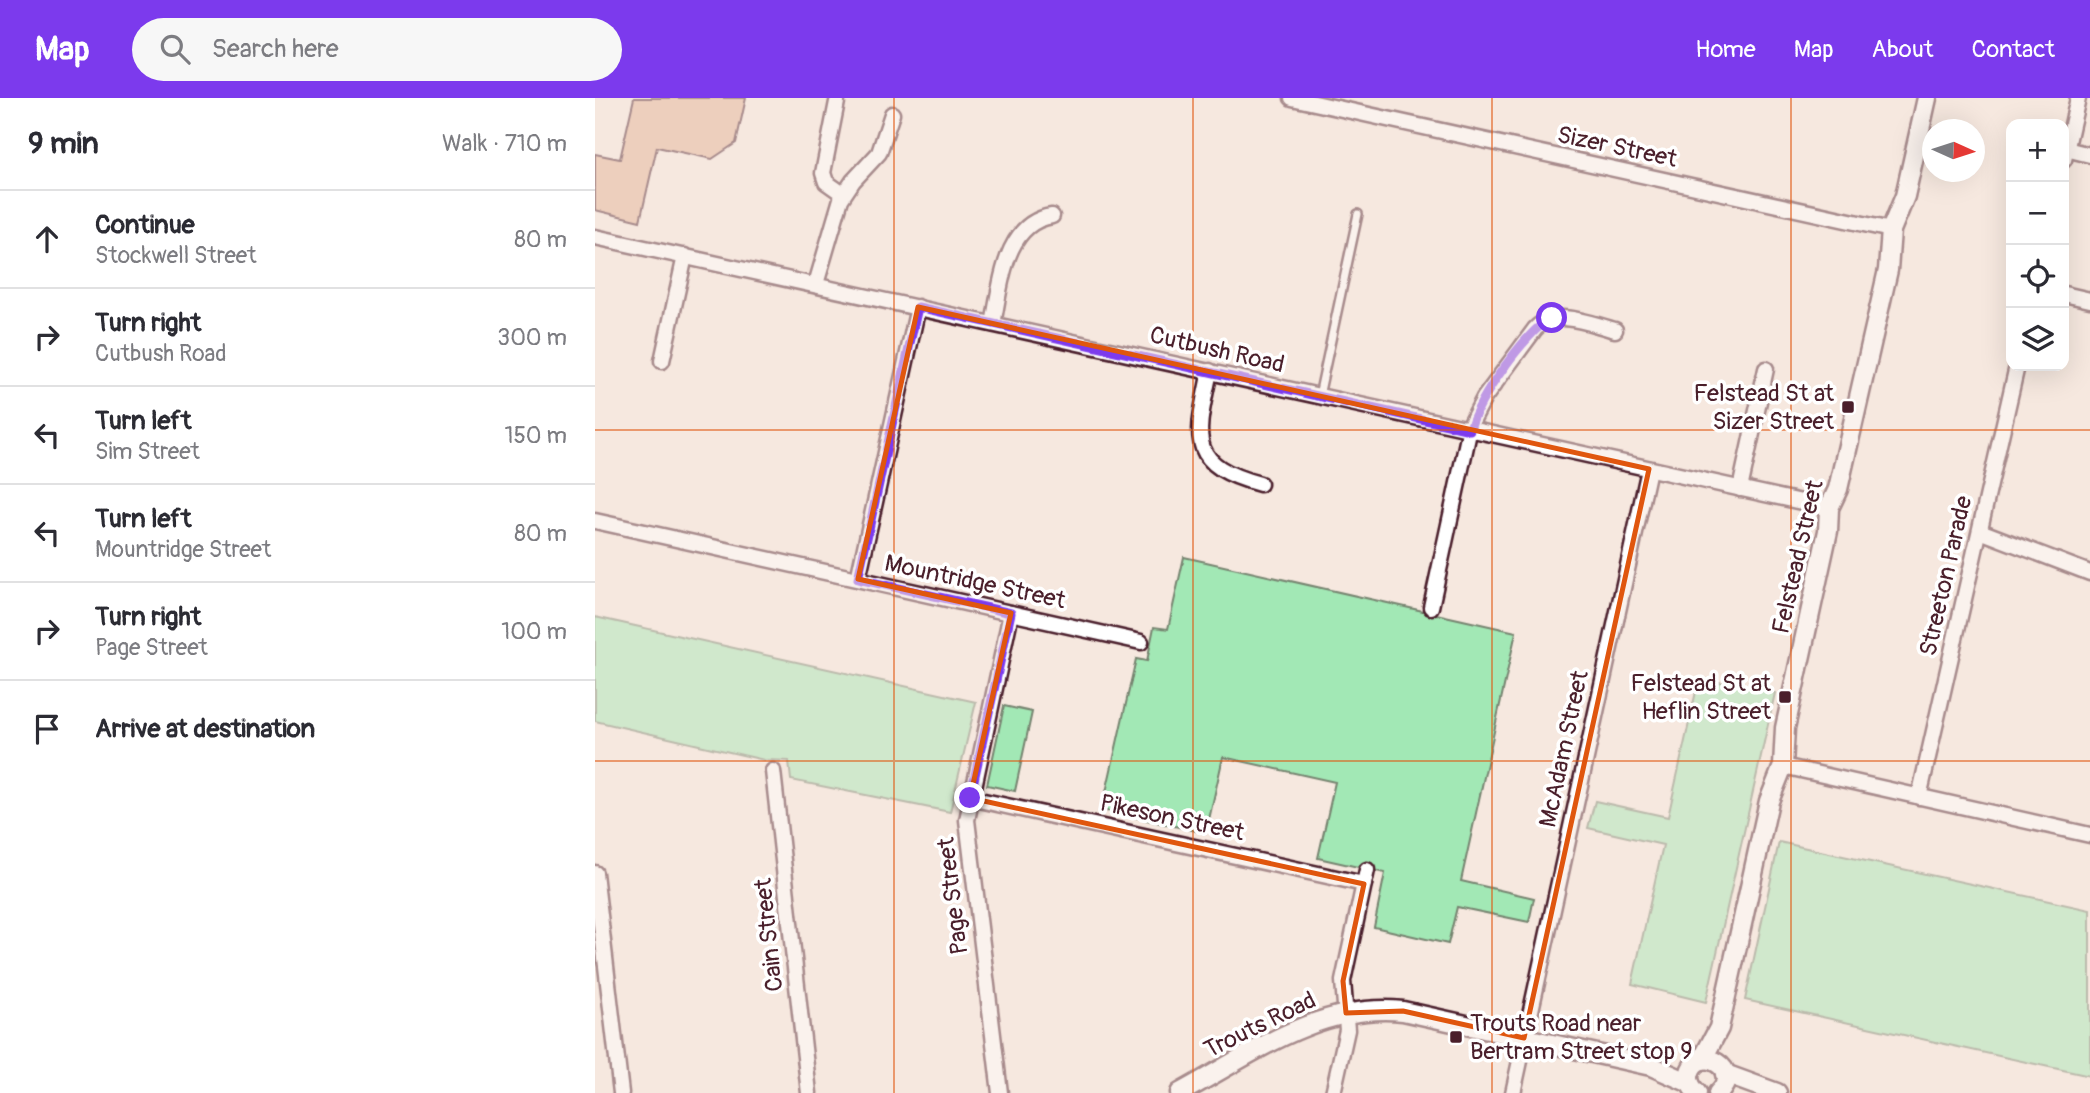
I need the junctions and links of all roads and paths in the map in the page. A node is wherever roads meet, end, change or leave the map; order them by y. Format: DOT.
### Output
graph roads {
  1 [pos="1292,98"];
  2 [pos="1927,98"];
  3 [pos="2078,98"];
  4 [pos="1312,100"];
  5 [pos="837,102"];
  6 [pos="892,114"];
  7 [pos="2069,137"];
  8 [pos="2069,155"];
  9 [pos="2090,155"];
  10 [pos="843,194"];
  11 [pos="1358,214"];
  12 [pos="1052,216"];
  13 [pos="1891,230"];
  14 [pos="595,237"];
  15 [pos="685,256"];
  16 [pos="816,284"];
  17 [pos="2069,295"];
  18 [pos="2090,300"];
  19 [pos="918,307"];
  20 [pos="993,324"];
  21 [pos="1615,330"];
  22 [pos="662,361"];
  23 [pos="1766,369"];
  24 [pos="1210,371"];
  25 [pos="2016,371"];
  26 [pos="1319,396"];
  27 [pos="1470,430"];
  28 [pos="1649,469"];
  29 [pos="1260,484"];
  30 [pos="1740,489"];
  31 [pos="1829,508"];
  32 [pos="595,521"];
  33 [pos="1980,531"];
  34 [pos="2090,573"];
  35 [pos="858,579"];
  36 [pos="1430,607"];
  37 [pos="1011,613"];
  38 [pos="1141,642"];
  39 [pos="1783,766"];
  40 [pos="773,771"];
  41 [pos="1919,797"];
  42 [pos="970,798"];
  43 [pos="2090,835"];
  44 [pos="595,873"];
  45 [pos="1346,1013"];
  46 [pos="1524,1038"];
  47 [pos="1706,1081"];
  48 [pos="1769,1091"];
  49 [pos="621,1093"];
  50 [pos="809,1093"];
  51 [pos="1000,1093"];
  52 [pos="1180,1093"];
  53 [pos="1333,1093"];
  54 [pos="1513,1093"];
  1 -- 4 [label="street, Sizer Street"];
  2 -- 13 [label="street, Felstead Street"];
  3 -- 7 [label="street"];
  4 -- 13 [label="street, Sizer Street"];
  5 -- 10 [label="street"];
  6 -- 10 [label="street"];
  8 -- 9 [label="street"];
  10 -- 16 [label="street"];
  11 -- 26 [label="lane"];
  12 -- 20 [label="street"];
  13 -- 31 [label="street, Felstead Street"];
  14 -- 15 [label="street, Cutbush Road"];
  15 -- 16 [label="street, Cutbush Road"];
  15 -- 22 [label="street"];
  16 -- 19 [label="street, Cutbush Road"];
  17 -- 18 [label="street"];
  19 -- 20 [label="street, Cutbush Road"];
  19 -- 35 [label="street"];
  20 -- 24 [label="street, Cutbush Road"];
  21 -- 27 [label="street"];
  23 -- 30 [label="street"];
  24 -- 26 [label="street, Cutbush Road"];
  24 -- 29 [label="street"];
  25 -- 33 [label="street, Streeton Parade"];
  26 -- 27 [label="street, Cutbush Road"];
  27 -- 28 [label="street, Cutbush Road"];
  27 -- 36 [label="street"];
  28 -- 30 [label="street, Cutbush Road"];
  28 -- 46 [label="street, McAdam Street"];
  30 -- 31 [label="street, Cutbush Road"];
  31 -- 39 [label="street, Felstead Street"];
  32 -- 35 [label="street, Mountridge Street"];
  33 -- 34 [label="street"];
  33 -- 41 [label="street, Streeton Parade"];
  35 -- 37 [label="street, Mountridge Street"];
  37 -- 38 [label="street, Mountridge Street"];
  37 -- 42 [label="street, Page Street"];
  39 -- 41 [label="street"];
  39 -- 47 [label="street, Felstead Street"];
  40 -- 50 [label="street, Cain Street"];
  41 -- 43 [label="street"];
  42 -- 45 [label="street, Pikeson Street"];
  42 -- 51 [label="street, Page Street"];
  44 -- 49 [label="street"];
  45 -- 46 [label="street, Trouts Road"];
  45 -- 52 [label="street, Trouts Road"];
  45 -- 53 [label="street"];
  46 -- 47 [label="street, Trouts Road"];
  46 -- 54 [label="street, McAdam Street"];
  47 -- 48 [label="street, Trouts Road"];
}
